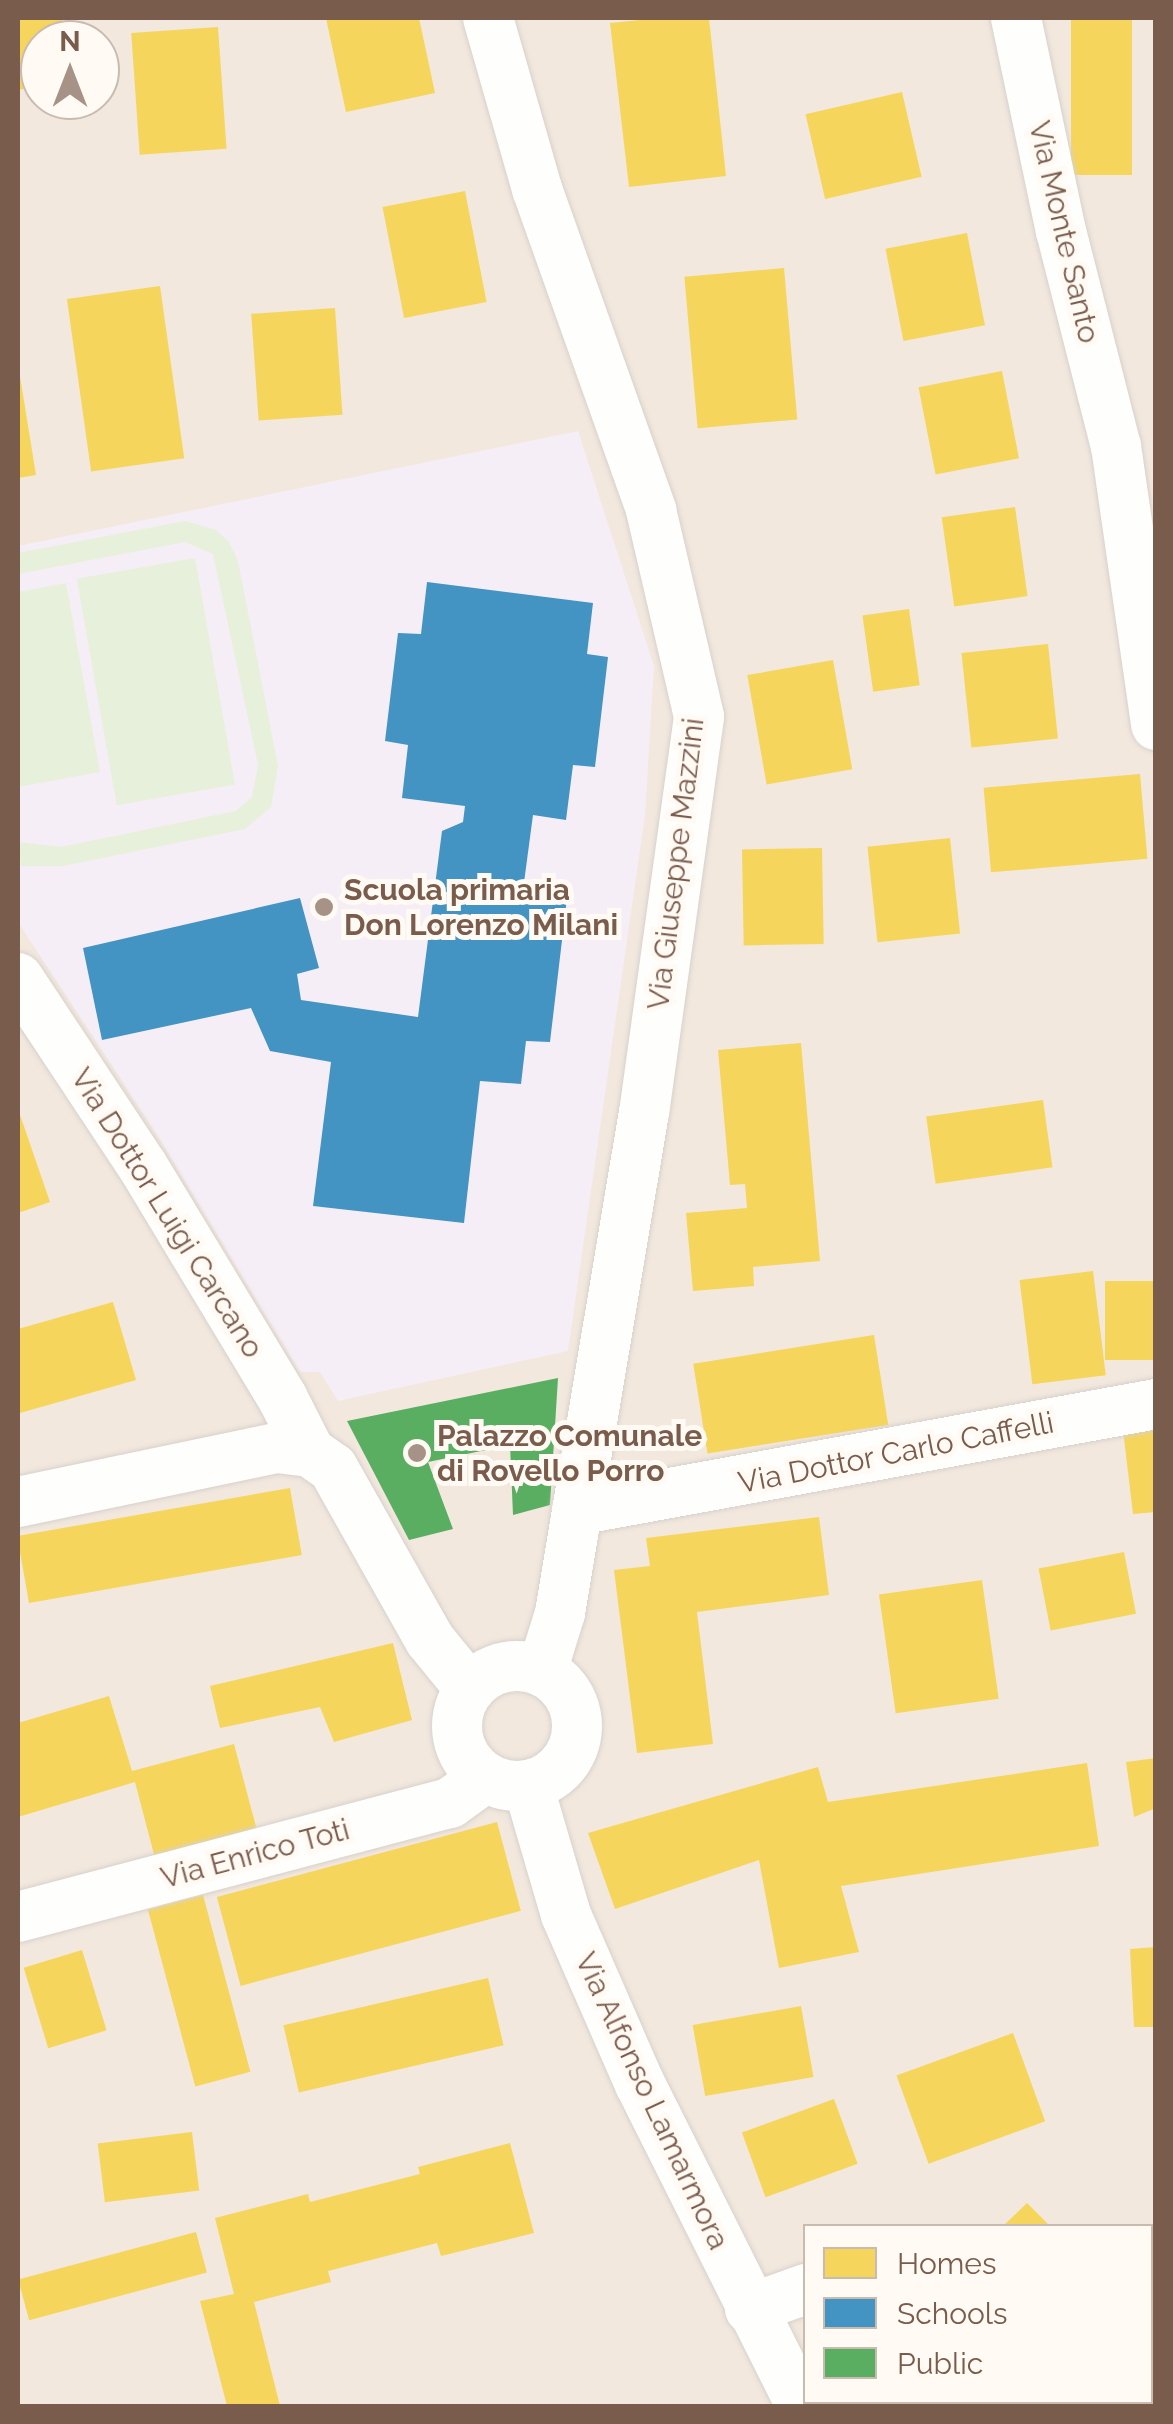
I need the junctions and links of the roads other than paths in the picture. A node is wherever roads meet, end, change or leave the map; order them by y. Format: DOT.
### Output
graph roads {
  1 [pos="488,18"];
  2 [pos="1016,18"];
  3 [pos="1136,445"];
  4 [pos="1156,726"];
  5 [pos="18,978"];
  6 [pos="1156,1404"];
  7 [pos="310,1452"];
  8 [pos="18,1502"];
  9 [pos="576,1510"];
  10 [pos="542,1671"];
  11 [pos="470,1689"];
  12 [pos="507,1781"];
  13 [pos="18,1917"];
  14 [pos="803,2290"];
  15 [pos="750,2309"];
  16 [pos="801,2406"];
  1 -- 9 [label="street, Via Giuseppe Mazzini"];
  2 -- 3 [label="street, Via Monte Santo"];
  3 -- 4 [label="street, Via Monte Santo"];
  5 -- 7 [label="street, Via Dottor Luigi Carcano"];
  6 -- 9 [label="street, Via Dottor Carlo Caffelli"];
  7 -- 8 [label="street"];
  7 -- 11 [label="street, Via Dottor Luigi Carcano"];
  9 -- 10 [label="street, Via Giuseppe Mazzini"];
  10 -- 11 [label="street"];
  10 -- 12 [label="street"];
  11 -- 12 [label="street"];
  12 -- 13 [label="street, Via Enrico Toti"];
  12 -- 15 [label="street, Via Alfonso Lamarmora"];
  14 -- 15 [label="street"];
  15 -- 16 [label="street, Via Alfonso Lamarmora"];
}
